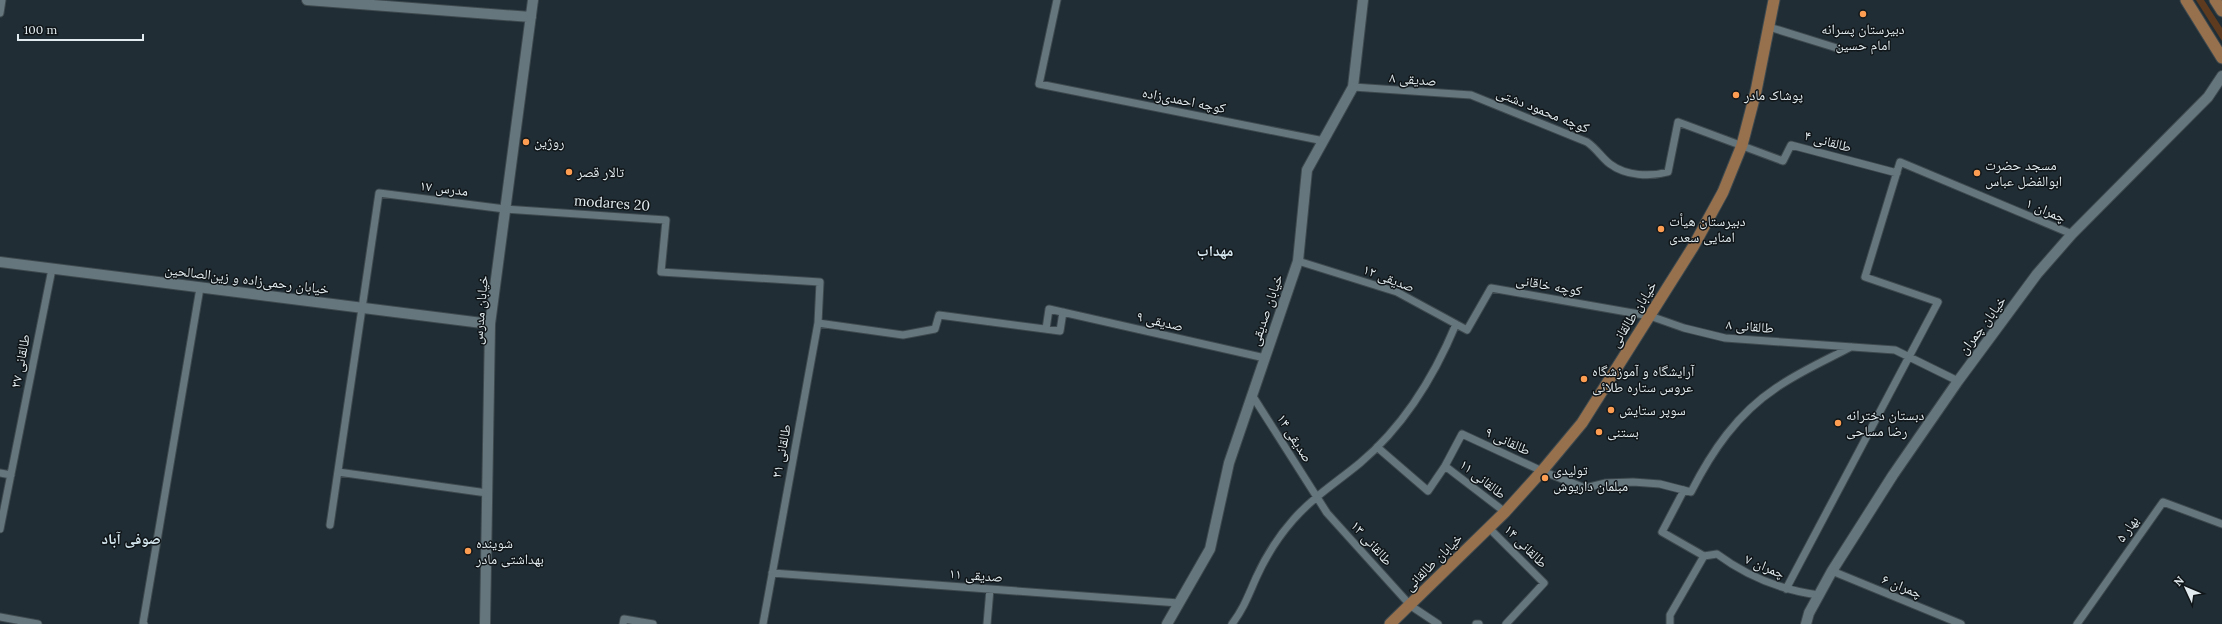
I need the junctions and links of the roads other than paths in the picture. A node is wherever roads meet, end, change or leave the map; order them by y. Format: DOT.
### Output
graph roads {
  1 [pos="2,0"];
  2 [pos="307,0"];
  3 [pos="533,0"];
  4 [pos="1057,0"];
  5 [pos="1363,0"];
  6 [pos="1774,0"];
  7 [pos="2186,0"];
  8 [pos="2215,0"];
  9 [pos="362,2"];
  10 [pos="2222,11"];
  11 [pos="0,13"];
  12 [pos="531,18"];
  13 [pos="1769,27"];
  14 [pos="1840,49"];
  15 [pos="2222,58"];
  16 [pos="2222,76"];
  17 [pos="1353,87"];
  18 [pos="1471,95"];
  19 [pos="1324,140"];
  20 [pos="1742,145"];
  21 [pos="1897,173"];
  22 [pos="505,209"];
  23 [pos="2072,234"];
  24 [pos="1298,261"];
  25 [pos="0,262"];
  26 [pos="52,269"];
  27 [pos="820,282"];
  28 [pos="200,288"];
  29 [pos="362,308"];
  30 [pos="1063,312"];
  31 [pos="1650,316"];
  32 [pos="818,323"];
  33 [pos="490,324"];
  34 [pos="1456,324"];
  35 [pos="1046,329"];
  36 [pos="1467,330"];
  37 [pos="1851,347"];
  38 [pos="1909,357"];
  39 [pos="1265,358"];
  40 [pos="1958,381"];
  41 [pos="1252,394"];
  42 [pos="1377,447"];
  43 [pos="1445,466"];
  44 [pos="1542,471"];
  45 [pos="338,472"];
  46 [pos="0,473"];
  47 [pos="11,475"];
  48 [pos="1687,491"];
  49 [pos="487,493"];
  50 [pos="1316,496"];
  51 [pos="1505,512"];
  52 [pos="2222,524"];
  53 [pos="330,525"];
  54 [pos="1489,528"];
  55 [pos="0,529"];
  56 [pos="1704,556"];
  57 [pos="1832,572"];
  58 [pos="772,573"];
  59 [pos="990,589"];
  60 [pos="1786,589"];
  61 [pos="1819,595"];
  62 [pos="1179,603"];
  63 [pos="1411,606"];
  64 [pos="0,617"];
  65 [pos="38,624"];
  66 [pos="144,624"];
  67 [pos="485,624"];
  68 [pos="623,624"];
  69 [pos="653,624"];
  70 [pos="764,624"];
  71 [pos="987,624"];
  72 [pos="1167,624"];
  73 [pos="1232,624"];
  74 [pos="1390,624"];
  75 [pos="1438,624"];
  76 [pos="1506,624"];
  77 [pos="1670,624"];
  78 [pos="1806,624"];
  79 [pos="1961,624"];
  80 [pos="2077,624"];
  1 -- 11 [label="street"];
  2 -- 9 [label="street"];
  3 -- 12 [label="street, خیابان مدرس"];
  4 -- 19 [label="street, کوچه احمدی‌زاده"];
  5 -- 17 [label="street, خیابان صدیقی"];
  6 -- 13 [label="main road, خیابان طالقانی"];
  7 -- 15 [label="main road"];
  8 -- 10 [label="main road"];
  9 -- 12 [label="street"];
  12 -- 22 [label="street, خیابان مدرس"];
  13 -- 14 [label="street"];
  13 -- 20 [label="main road, خیابان طالقانی"];
  16 -- 23 [label="street, خیابان چمران"];
  17 -- 18 [label="street, صدیقی ۸"];
  17 -- 19 [label="street, خیابان صدیقی"];
  18 -- 20 [label="street, کوچه محمود دشتی"];
  19 -- 24 [label="street, خیابان صدیقی"];
  20 -- 21 [label="street, طالقانی ۴"];
  20 -- 31 [label="main road, خیابان طالقانی"];
  21 -- 23 [label="street, چمران ۱"];
  21 -- 38 [label="street"];
  22 -- 27 [label="street, modares 20"];
  22 -- 29 [label="street, مدرس ۱۷"];
  22 -- 33 [label="street, خیابان مدرس"];
  23 -- 40 [label="street, خیابان چمران"];
  24 -- 34 [label="street, صدیقی ۱۲"];
  24 -- 39 [label="street, خیابان صدیقی"];
  25 -- 26 [label="street, خیابان رحمی‌زاده و زین‌الصالحین"];
  26 -- 28 [label="street, خیابان رحمی‌زاده و زین‌الصالحین"];
  26 -- 47 [label="street, طالقانی ۲۷"];
  27 -- 32 [label="street, طالقانی ۲۱"];
  28 -- 29 [label="street, خیابان رحمی‌زاده و زین‌الصالحین"];
  28 -- 66 [label="street"];
  29 -- 33 [label="street, خیابان رحمی‌زاده و زین‌الصالحین"];
  29 -- 45 [label="street"];
  30 -- 35 [label="street"];
  30 -- 35 [label="street, صدیقی ۹"];
  30 -- 39 [label="street, صدیقی ۹"];
  31 -- 36 [label="street, کوچه خاقانی"];
  31 -- 37 [label="street, طالقانی ۸"];
  31 -- 44 [label="main road, خیابان طالقانی"];
  32 -- 35 [label="street"];
  32 -- 58 [label="street, طالقانی ۲۱"];
  33 -- 49 [label="street, خیابان مدرس"];
  34 -- 36 [label="street, صدیقی ۱۲"];
  34 -- 42 [label="street"];
  37 -- 38 [label="street, طالقانی ۸"];
  37 -- 48 [label="street"];
  38 -- 40 [label="street, طالقانی ۸"];
  38 -- 60 [label="street"];
  39 -- 41 [label="street, خیابان صدیقی"];
  40 -- 57 [label="street, خیابان چمران"];
  41 -- 50 [label="street, صدیقی ۱۴"];
  41 -- 62 [label="street, خیابان صدیقی"];
  42 -- 43 [label="street"];
  42 -- 50 [label="street"];
  43 -- 44 [label="street, طالقانی ۹"];
  43 -- 51 [label="street, طالقانی ۱۱"];
  44 -- 48 [label="street, طالقانی ۹"];
  44 -- 51 [label="main road, خیابان طالقانی"];
  45 -- 49 [label="street"];
  45 -- 53 [label="street"];
  46 -- 47 [label="street"];
  47 -- 55 [label="street, طالقانی ۲۷"];
  48 -- 56 [label="street"];
  49 -- 67 [label="street, خیابان مدرس"];
  50 -- 63 [label="street, طالقانی ۱۳"];
  50 -- 73 [label="street"];
  51 -- 54 [label="main road, خیابان طالقانی"];
  52 -- 80 [label="street, بهار ۵"];
  54 -- 63 [label="main road, خیابان طالقانی"];
  54 -- 76 [label="street, طالقانی ۱۴"];
  56 -- 60 [label="street, چمران ۷"];
  56 -- 77 [label="street"];
  57 -- 61 [label="street, خیابان چمران"];
  57 -- 79 [label="street, چمران ۶"];
  58 -- 59 [label="street, صدیقی ۱۱"];
  58 -- 70 [label="street, طالقانی ۲۱"];
  59 -- 62 [label="street, صدیقی ۱۱"];
  59 -- 71 [label="street"];
  60 -- 61 [label="street, چمران ۷"];
  61 -- 78 [label="street, خیابان چمران"];
  62 -- 72 [label="street, خیابان صدیقی"];
  63 -- 74 [label="main road, خیابان طالقانی"];
  63 -- 75 [label="street, طالقانی ۱۳"];
  64 -- 65 [label="street"];
  68 -- 69 [label="street"];
}
